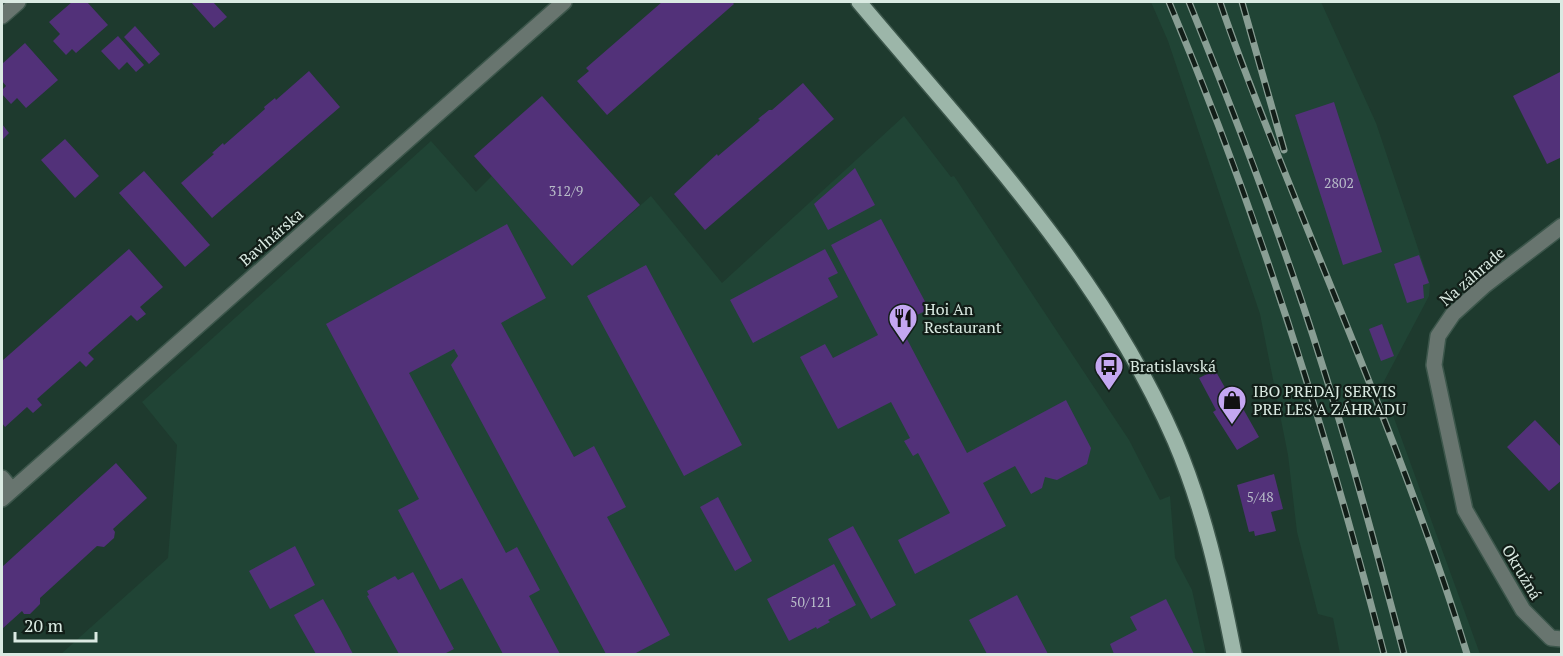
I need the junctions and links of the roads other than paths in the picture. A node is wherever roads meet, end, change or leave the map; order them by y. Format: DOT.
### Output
graph roads {
  1 [pos="18,2"];
  2 [pos="564,2"];
  3 [pos="859,2"];
  4 [pos="2,16"];
  5 [pos="1562,226"];
  6 [pos="2,478"];
  7 [pos="7,494"];
  8 [pos="1465,510"];
  9 [pos="1562,639"];
  10 [pos="1234,654"];
  1 -- 4 [label="street"];
  2 -- 7 [label="street, Bavlnárska"];
  3 -- 10 [label="main road"];
  5 -- 8 [label="street, Na záhrade"];
  6 -- 7 [label="street"];
  8 -- 9 [label="street, Okružná"];
}
